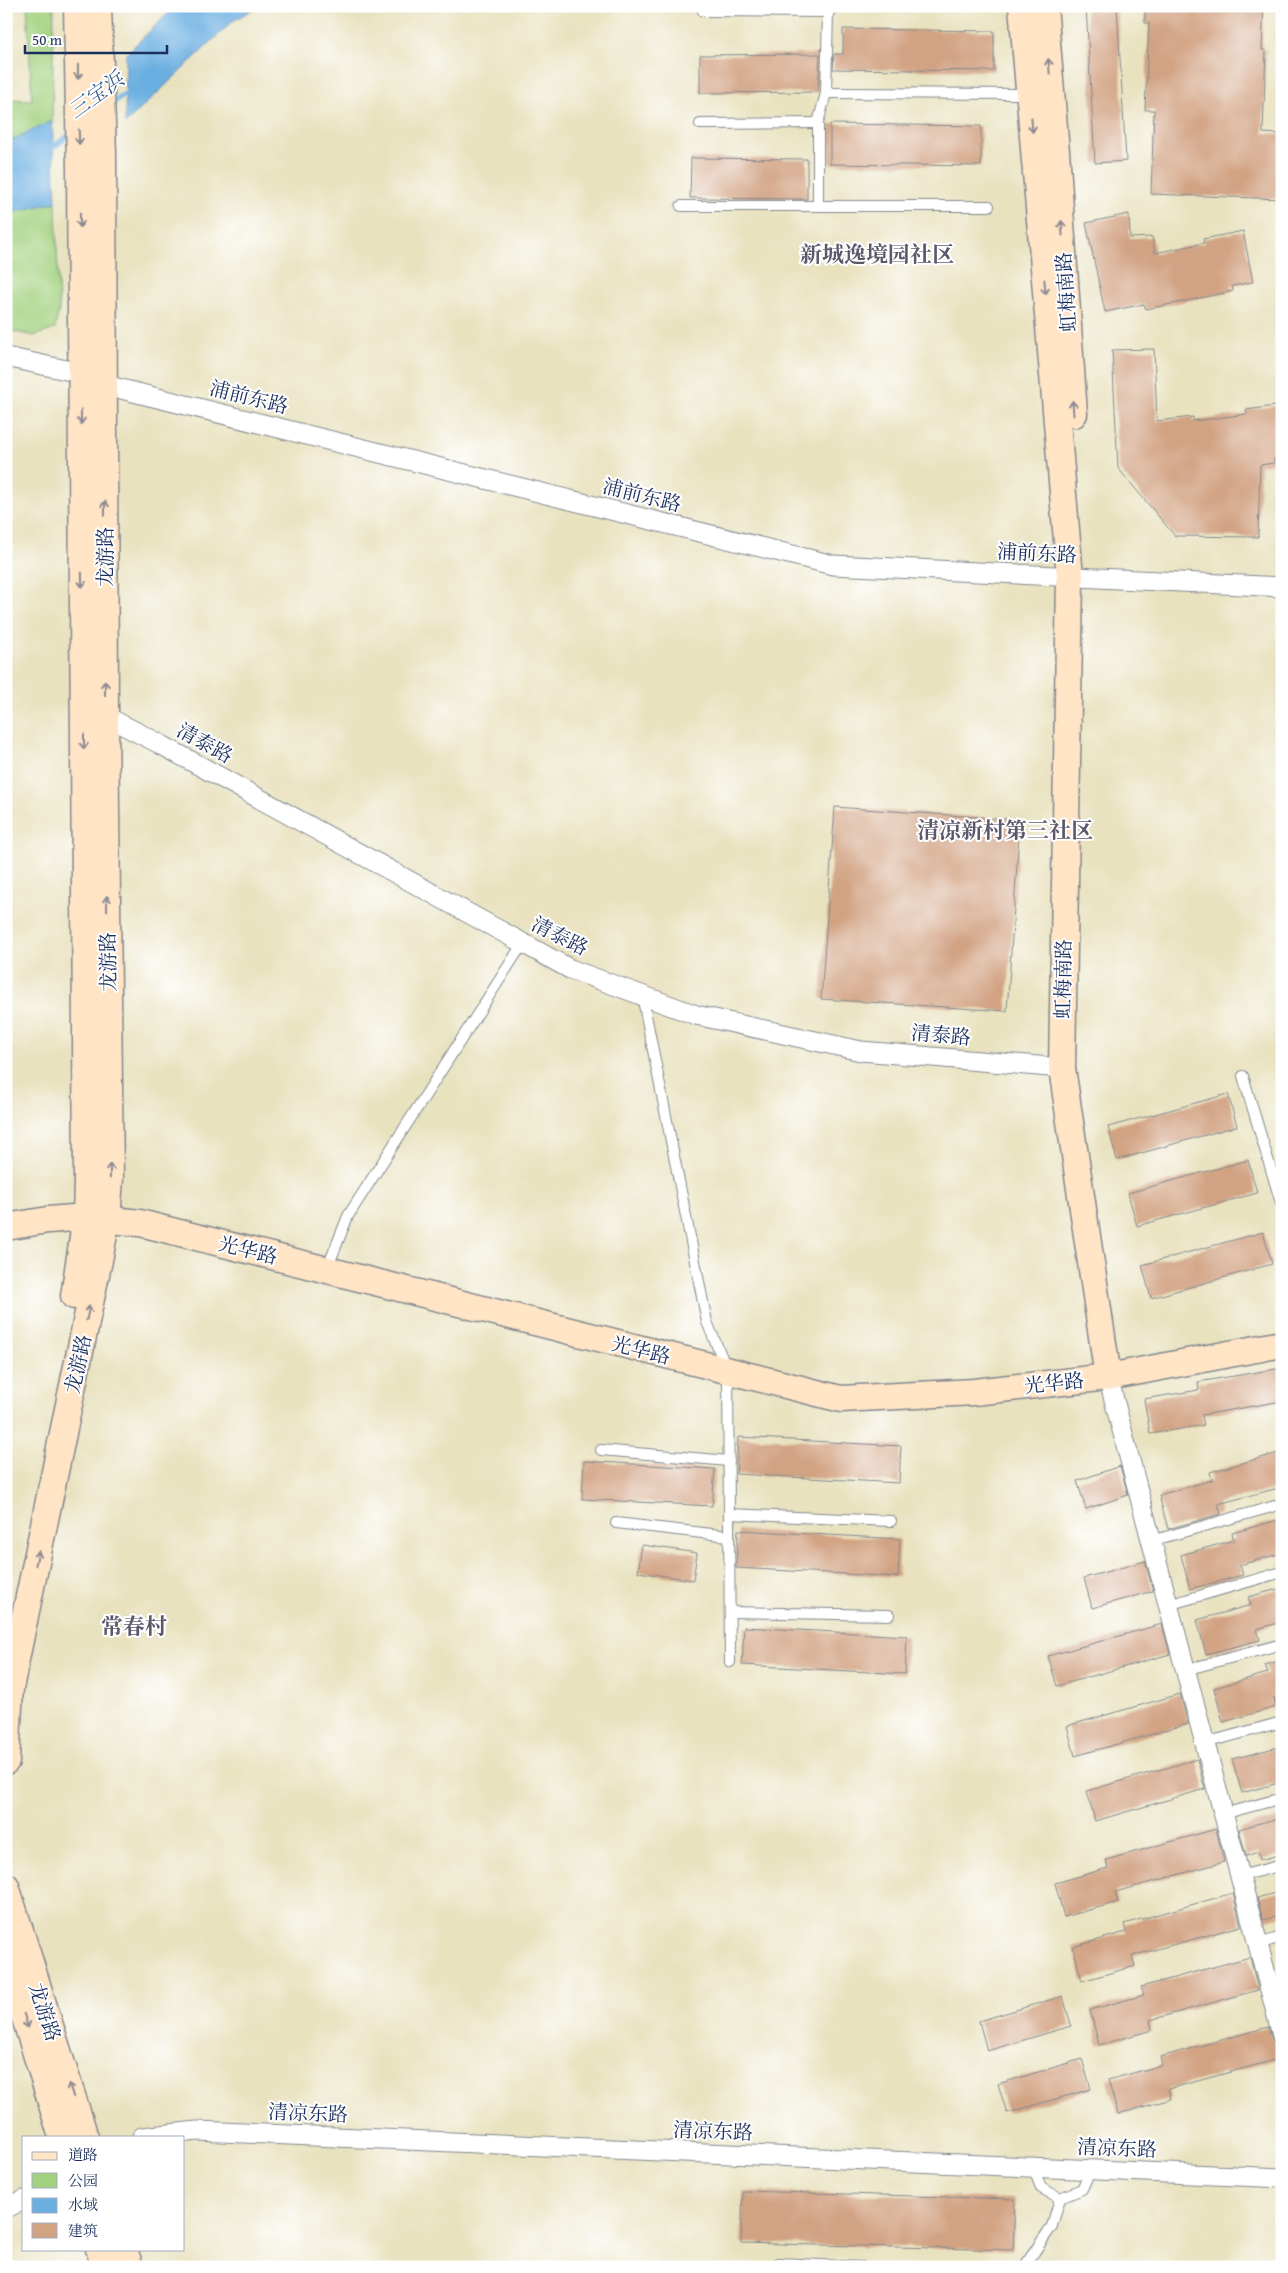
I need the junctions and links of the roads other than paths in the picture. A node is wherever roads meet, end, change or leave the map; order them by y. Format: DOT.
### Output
graph roads {
  1 [pos="77,6"];
  2 [pos="98,6"];
  3 [pos="1022,6"];
  4 [pos="1044,6"];
  5 [pos="832,9"];
  6 [pos="703,11"];
  7 [pos="826,93"];
  8 [pos="1029,94"];
  9 [pos="700,124"];
  10 [pos="818,124"];
  11 [pos="681,206"];
  12 [pos="818,206"];
  13 [pos="989,206"];
  14 [pos="6,357"];
  15 [pos="80,373"];
  16 [pos="105,385"];
  17 [pos="1070,577"];
  18 [pos="1282,587"];
  19 [pos="94,715"];
  20 [pos="523,943"];
  21 [pos="642,995"];
  22 [pos="1062,1068"];
  23 [pos="1243,1076"];
  24 [pos="1282,1206"];
  25 [pos="96,1218"];
  26 [pos="6,1228"];
  27 [pos="326,1270"];
  28 [pos="1282,1344"];
  29 [pos="728,1372"];
  30 [pos="1108,1377"];
  31 [pos="601,1450"];
  32 [pos="729,1461"];
  33 [pos="1282,1504"];
  34 [pos="729,1514"];
  35 [pos="892,1521"];
  36 [pos="616,1523"];
  37 [pos="730,1536"];
  38 [pos="1151,1541"];
  39 [pos="1282,1572"];
  40 [pos="1168,1604"];
  41 [pos="730,1612"];
  42 [pos="889,1615"];
  43 [pos="6,1625"];
  44 [pos="1282,1644"];
  45 [pos="730,1662"];
  46 [pos="1185,1670"];
  47 [pos="1282,1722"];
  48 [pos="1205,1743"];
  49 [pos="6,1761"];
  50 [pos="1282,1798"];
  51 [pos="1223,1814"];
  52 [pos="1282,1865"];
  53 [pos="1240,1876"];
  54 [pos="6,1886"];
  55 [pos="1282,1937"];
  56 [pos="1258,1944"];
  57 [pos="6,1958"];
  58 [pos="1280,2024"];
  59 [pos="62,2136"];
  60 [pos="86,2136"];
  61 [pos="151,2136"];
  62 [pos="1033,2167"];
  63 [pos="1091,2169"];
  64 [pos="1282,2178"];
  65 [pos="1060,2198"];
  66 [pos="22,2201"];
  67 [pos="6,2208"];
  68 [pos="99,2250"];
  69 [pos="124,2250"];
  70 [pos="105,2267"];
  71 [pos="130,2267"];
  72 [pos="772,2267"];
  73 [pos="862,2267"];
  74 [pos="1024,2267"];
  1 -- 15 [label="main road, 龙游路, one-way"];
  2 -- 16 [label="main road, 龙游路"];
  3 -- 8 [label="main road, 虹梅南路"];
  17 -- 4 [label="main road, 虹梅南路, one-way"];
  5 -- 6 [label="lane"];
  5 -- 7 [label="lane"];
  7 -- 8 [label="lane"];
  7 -- 10 [label="lane"];
  8 -- 17 [label="main road, 虹梅南路, one-way"];
  9 -- 10 [label="lane"];
  10 -- 12 [label="lane"];
  11 -- 12 [label="lane"];
  12 -- 13 [label="lane"];
  14 -- 15 [label="street, 浦前东路"];
  15 -- 16 [label="street, 浦前东路"];
  15 -- 19 [label="main road, 龙游路, one-way"];
  16 -- 17 [label="street, 浦前东路"];
  19 -- 16 [label="main road, 龙游路, one-way"];
  17 -- 18 [label="street, 浦前东路"];
  17 -- 22 [label="main road, 虹梅南路"];
  19 -- 20 [label="street, 清泰路"];
  19 -- 25 [label="main road, 龙游路"];
  20 -- 21 [label="street, 清泰路"];
  20 -- 27 [label="lane"];
  21 -- 22 [label="street, 清泰路"];
  21 -- 29 [label="lane"];
  22 -- 30 [label="main road, 虹梅南路"];
  23 -- 24 [label="lane"];
  25 -- 26 [label="main road, 光华路"];
  25 -- 27 [label="main road, 光华路"];
  25 -- 43 [label="main road, 龙游路"];
  49 -- 25 [label="main road, 龙游路, one-way"];
  27 -- 29 [label="main road, 光华路"];
  28 -- 30 [label="main road, 光华路"];
  29 -- 30 [label="main road, 光华路"];
  29 -- 32 [label="lane"];
  30 -- 38 [label="street"];
  31 -- 32 [label="lane"];
  32 -- 34 [label="lane"];
  33 -- 38 [label="lane"];
  34 -- 35 [label="lane"];
  34 -- 37 [label="lane"];
  36 -- 37 [label="lane"];
  37 -- 41 [label="lane"];
  38 -- 40 [label="street"];
  39 -- 40 [label="lane"];
  40 -- 46 [label="street"];
  41 -- 42 [label="lane"];
  41 -- 45 [label="lane"];
  44 -- 46 [label="lane"];
  46 -- 48 [label="street"];
  47 -- 48 [label="lane"];
  48 -- 51 [label="street"];
  50 -- 51 [label="lane"];
  51 -- 53 [label="street"];
  52 -- 53 [label="lane"];
  53 -- 56 [label="street"];
  60 -- 54 [label="main road, 龙游路, one-way"];
  55 -- 56 [label="lane"];
  56 -- 58 [label="street"];
  57 -- 59 [label="main road, 龙游路, one-way"];
  61 -- 62 [label="street, 清凉东路"];
  62 -- 63 [label="street, 清凉东路"];
  62 -- 65 [label="lane"];
  63 -- 64 [label="street, 清凉东路"];
  63 -- 65 [label="lane"];
  65 -- 74 [label="lane"];
  66 -- 67 [label="street"];
  68 -- 70 [label="main road"];
  69 -- 71 [label="main road"];
  72 -- 73 [label="lane"];
}
